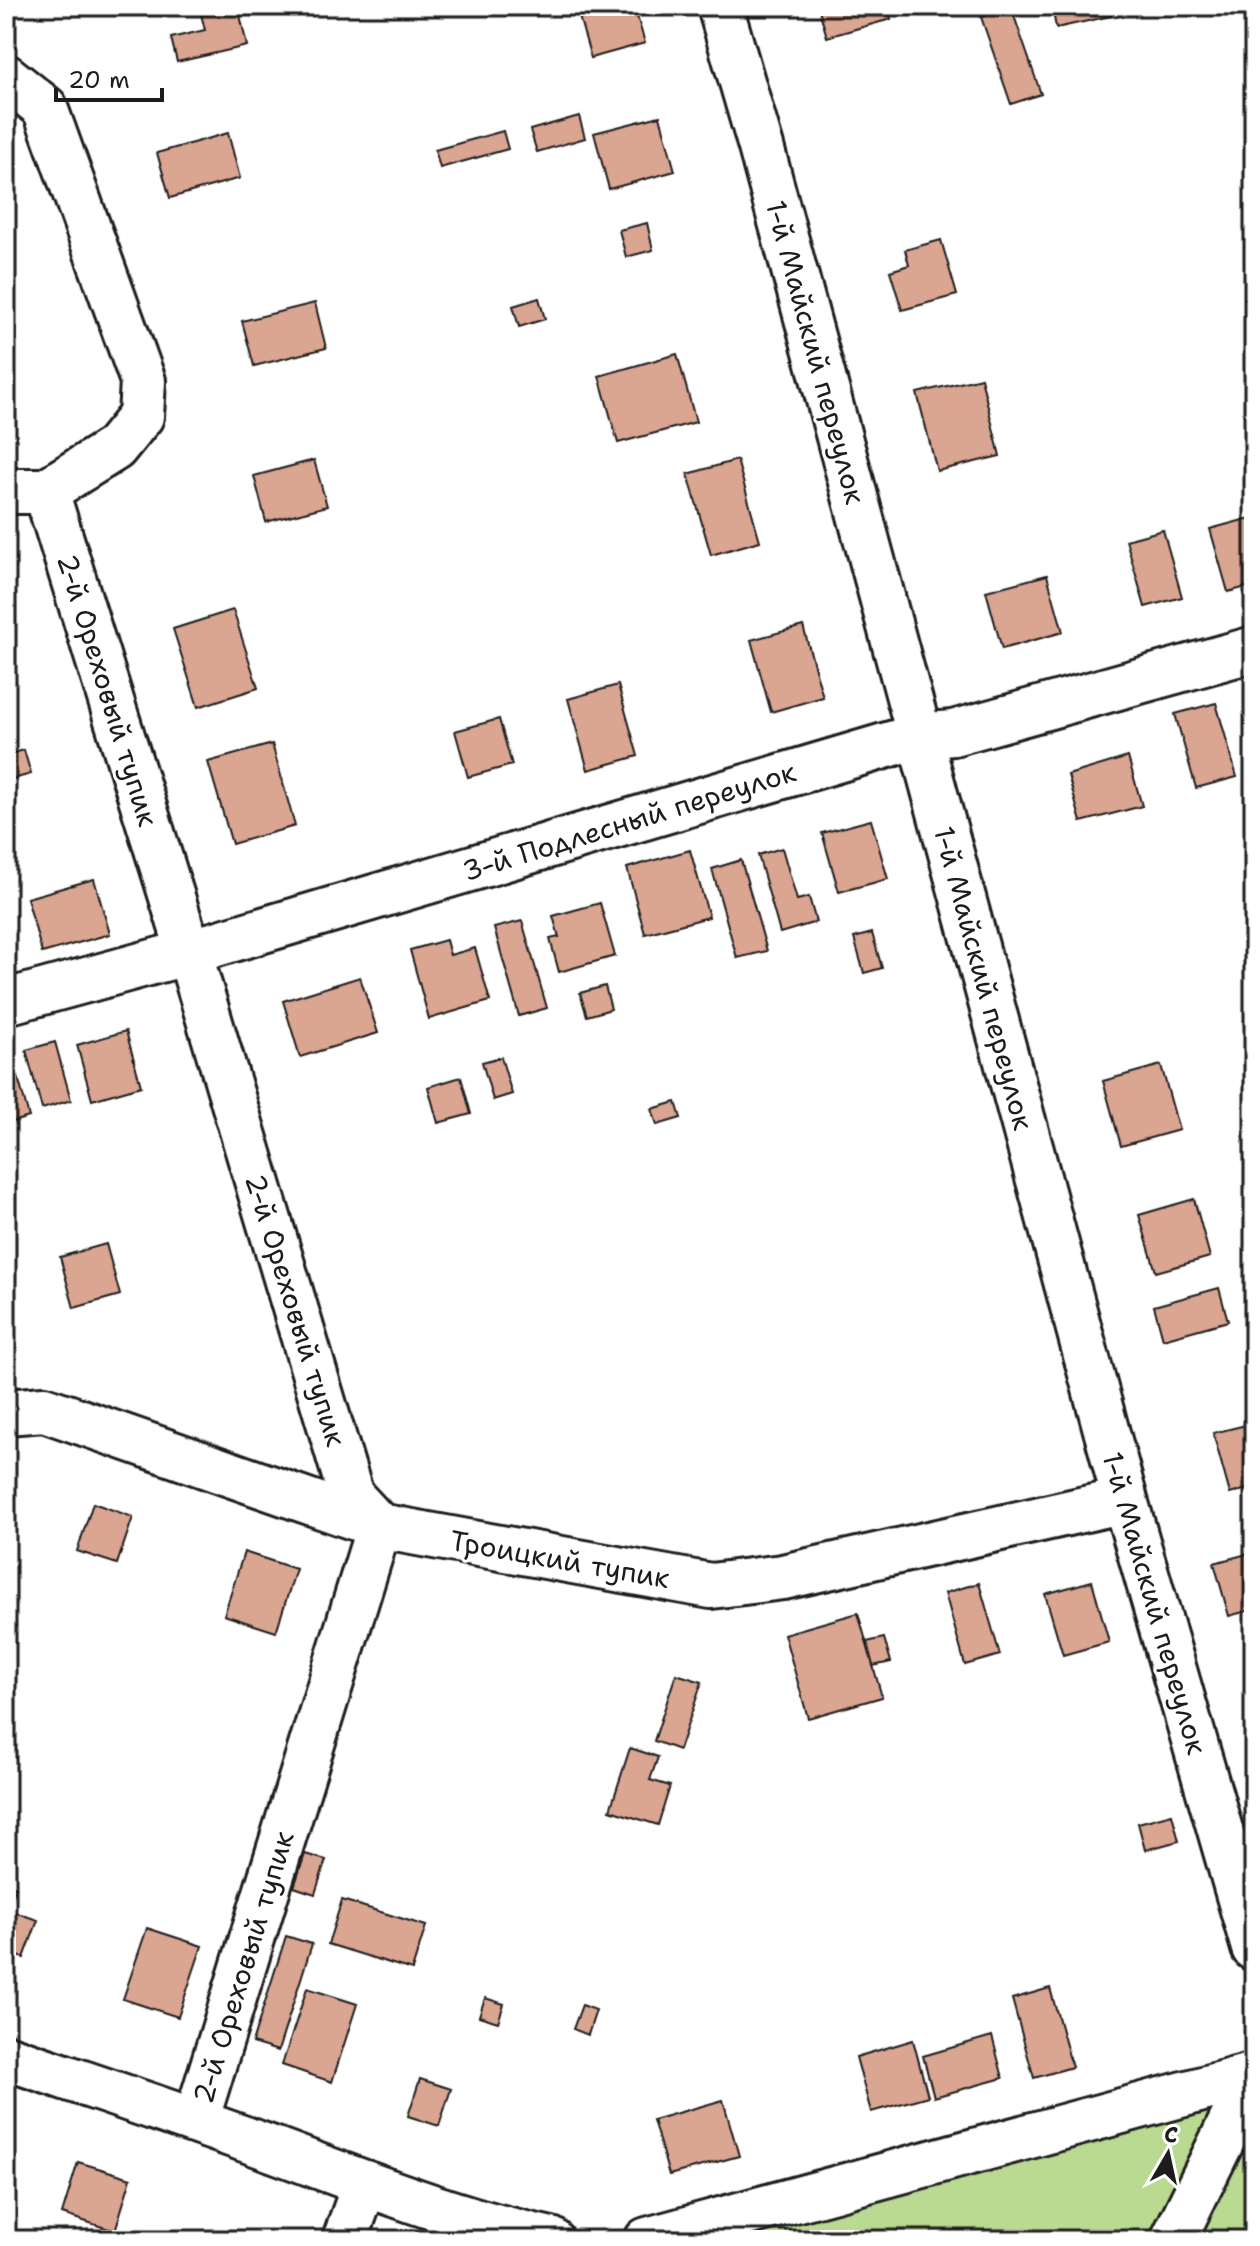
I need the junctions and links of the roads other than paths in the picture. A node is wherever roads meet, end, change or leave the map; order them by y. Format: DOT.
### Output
graph roads {
  1 [pos="720,6"];
  2 [pos="6,77"];
  3 [pos="26,491"];
  4 [pos="1254,649"];
  5 [pos="918,736"];
  6 [pos="189,952"];
  7 [pos="6,1002"];
  8 [pos="6,1412"];
  9 [pos="1125,1500"];
  10 [pos="379,1526"];
  11 [pos="1254,1948"];
  12 [pos="6,2057"];
  13 [pos="1254,2075"];
  14 [pos="1254,2092"];
  15 [pos="196,2121"];
  16 [pos="365,2183"];
  17 [pos="345,2240"];
  18 [pos="551,2240"];
  19 [pos="647,2240"];
  20 [pos="1173,2240"];
  1 -- 5 [label="street, 1-й Майский переулок"];
  2 -- 3 [label="street, 2-й Ореховый тупик"];
  3 -- 6 [label="street, 2-й Ореховый тупик"];
  4 -- 5 [label="street, 3-й Подлесный переулок"];
  5 -- 6 [label="street, 3-й Подлесный переулок"];
  5 -- 9 [label="street, 1-й Майский переулок"];
  6 -- 7 [label="street, 3-й Подлесный переулок"];
  6 -- 10 [label="street, 2-й Ореховый тупик"];
  8 -- 10 [label="street, Троицкий тупик"];
  9 -- 10 [label="street, Троицкий тупик"];
  9 -- 11 [label="street, 1-й Майский переулок"];
  10 -- 15 [label="street, 2-й Ореховый тупик"];
  12 -- 15 [label="street"];
  13 -- 19 [label="street"];
  14 -- 20 [label="street"];
  15 -- 16 [label="street"];
  16 -- 17 [label="street"];
  16 -- 18 [label="street"];
}
